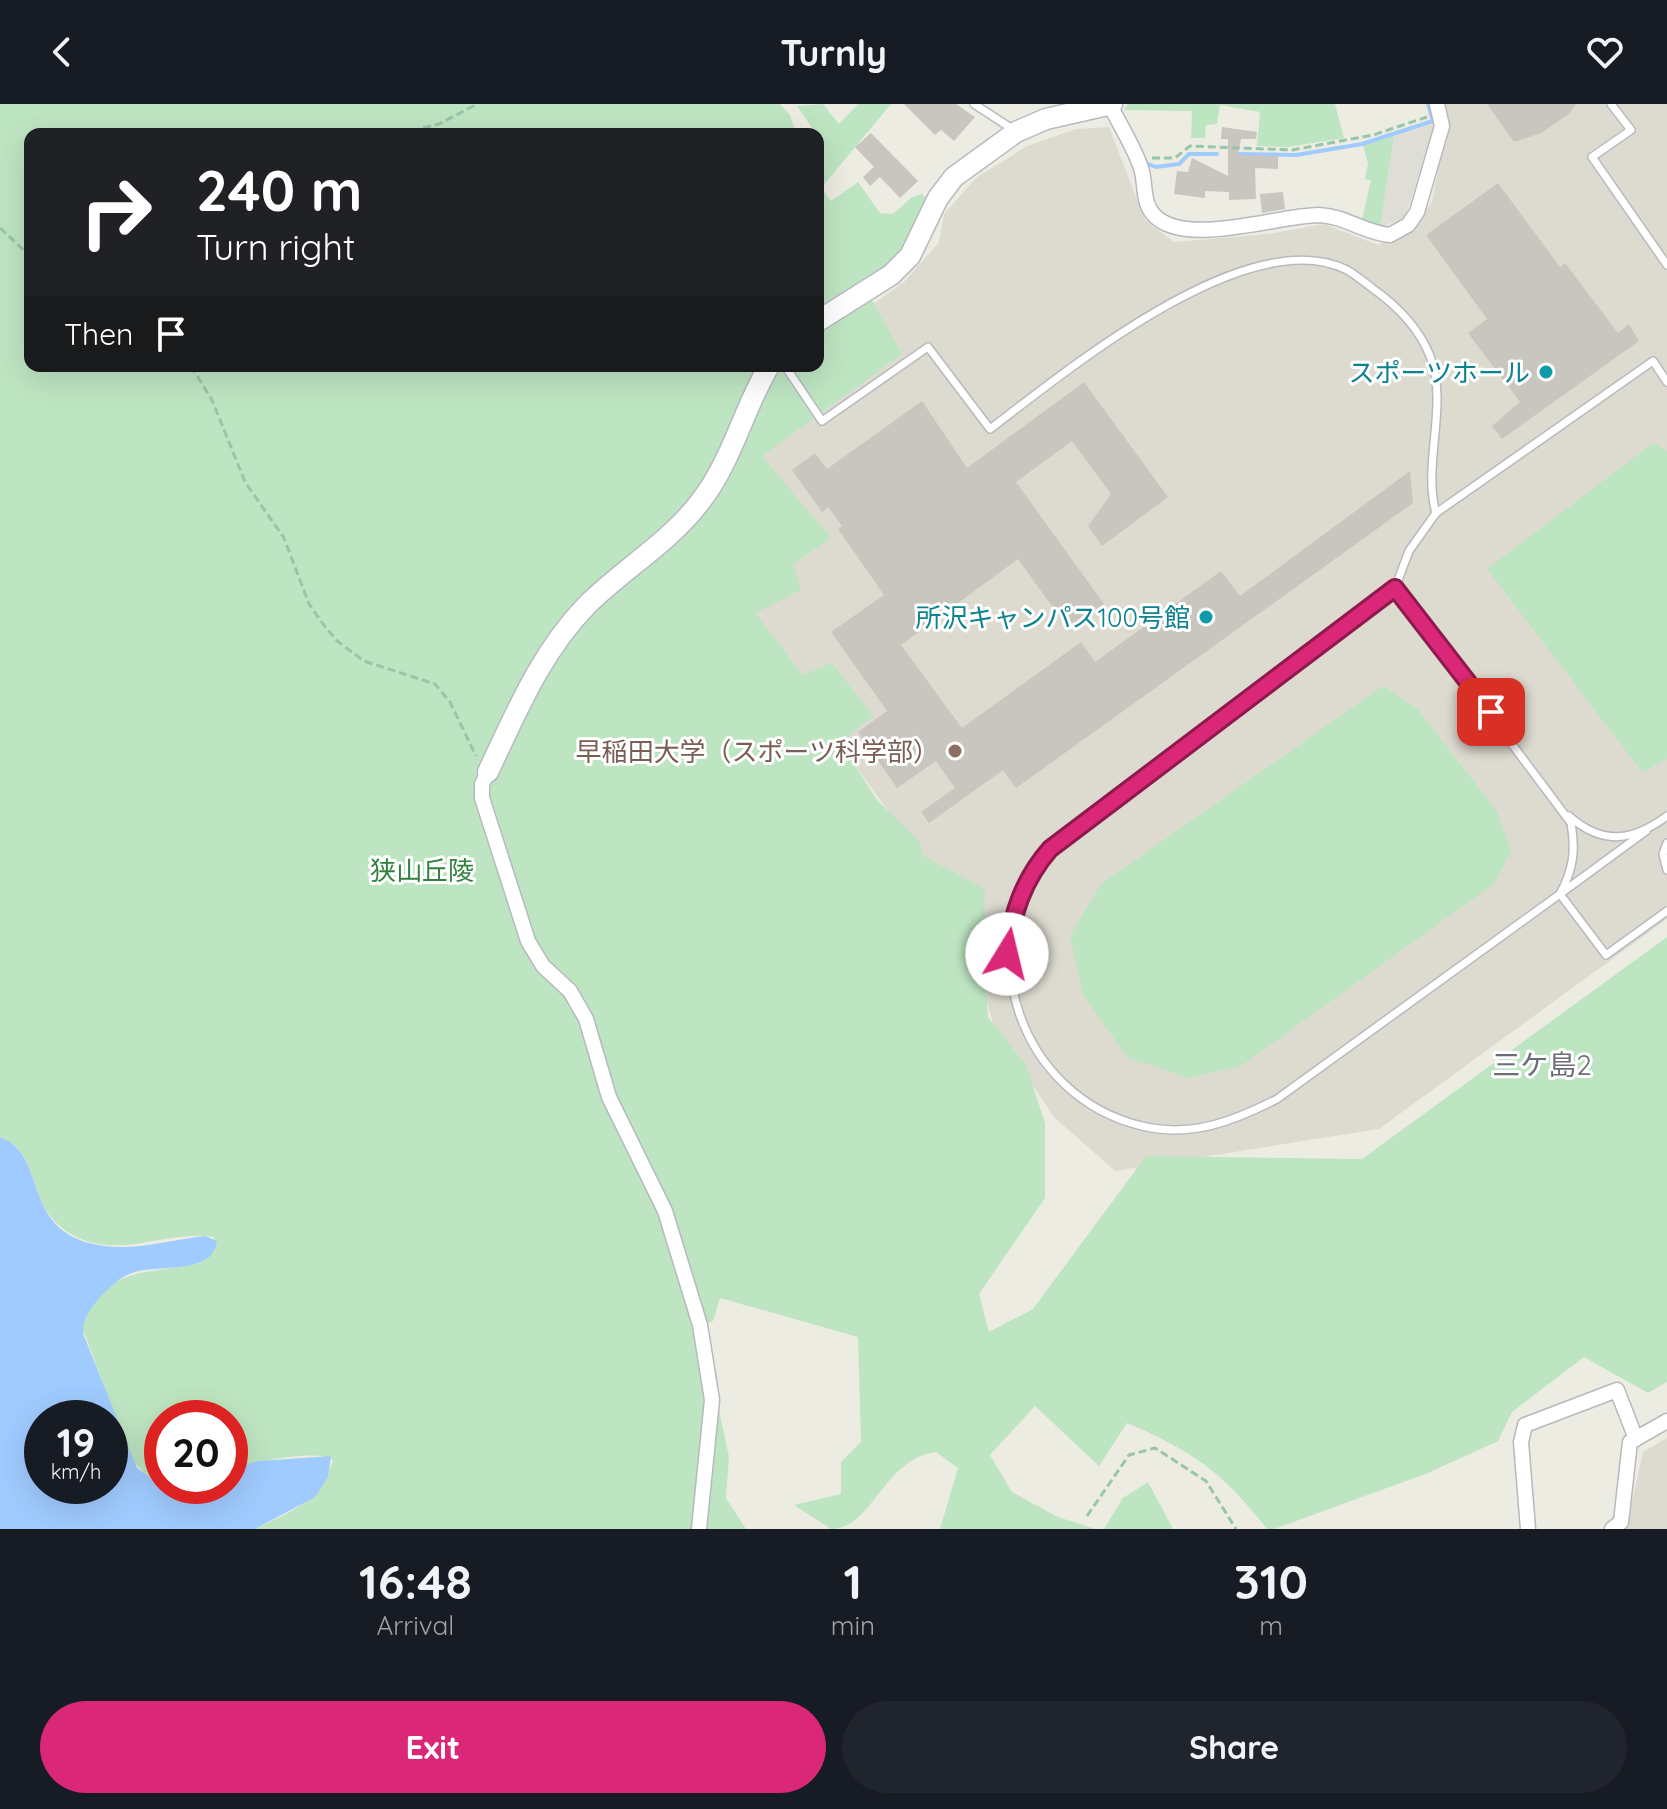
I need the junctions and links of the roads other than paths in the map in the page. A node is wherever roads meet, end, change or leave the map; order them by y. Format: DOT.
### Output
graph roads {
  1 [pos="974,104"];
  2 [pos="1611,104"];
  3 [pos="1112,106"];
  4 [pos="1433,110"];
  5 [pos="1016,132"];
  6 [pos="1667,265"];
  7 [pos="824,317"];
  8 [pos="766,372"];
  9 [pos="789,372"];
  10 [pos="1667,382"];
  11 [pos="1436,513"];
  12 [pos="1395,588"];
  13 [pos="488,772"];
  14 [pos="1565,812"];
  15 [pos="1667,816"];
  16 [pos="1646,831"];
  17 [pos="1667,843"];
  18 [pos="1667,870"];
  19 [pos="1560,894"];
  20 [pos="1667,911"];
  21 [pos="1667,1421"];
  22 [pos="1636,1439"];
  23 [pos="699,1529"];
  24 [pos="1528,1529"];
  25 [pos="1612,1529"];
  1 -- 5 [label="lane"];
  2 -- 6 [label="lane"];
  3 -- 4 [label="street"];
  3 -- 5 [label="street"];
  5 -- 7 [label="street"];
  8 -- 13 [label="street"];
  9 -- 11 [label="lane"];
  10 -- 11 [label="lane"];
  11 -- 12 [label="lane"];
  12 -- 14 [label="lane"];
  12 -- 19 [label="lane"];
  13 -- 23 [label="street"];
  14 -- 16 [label="lane"];
  14 -- 19 [label="lane"];
  15 -- 16 [label="lane"];
  16 -- 19 [label="lane"];
  17 -- 18 [label="lane"];
  19 -- 20 [label="lane"];
  21 -- 22 [label="street"];
  22 -- 24 [label="street"];
  22 -- 25 [label="street"];
}
